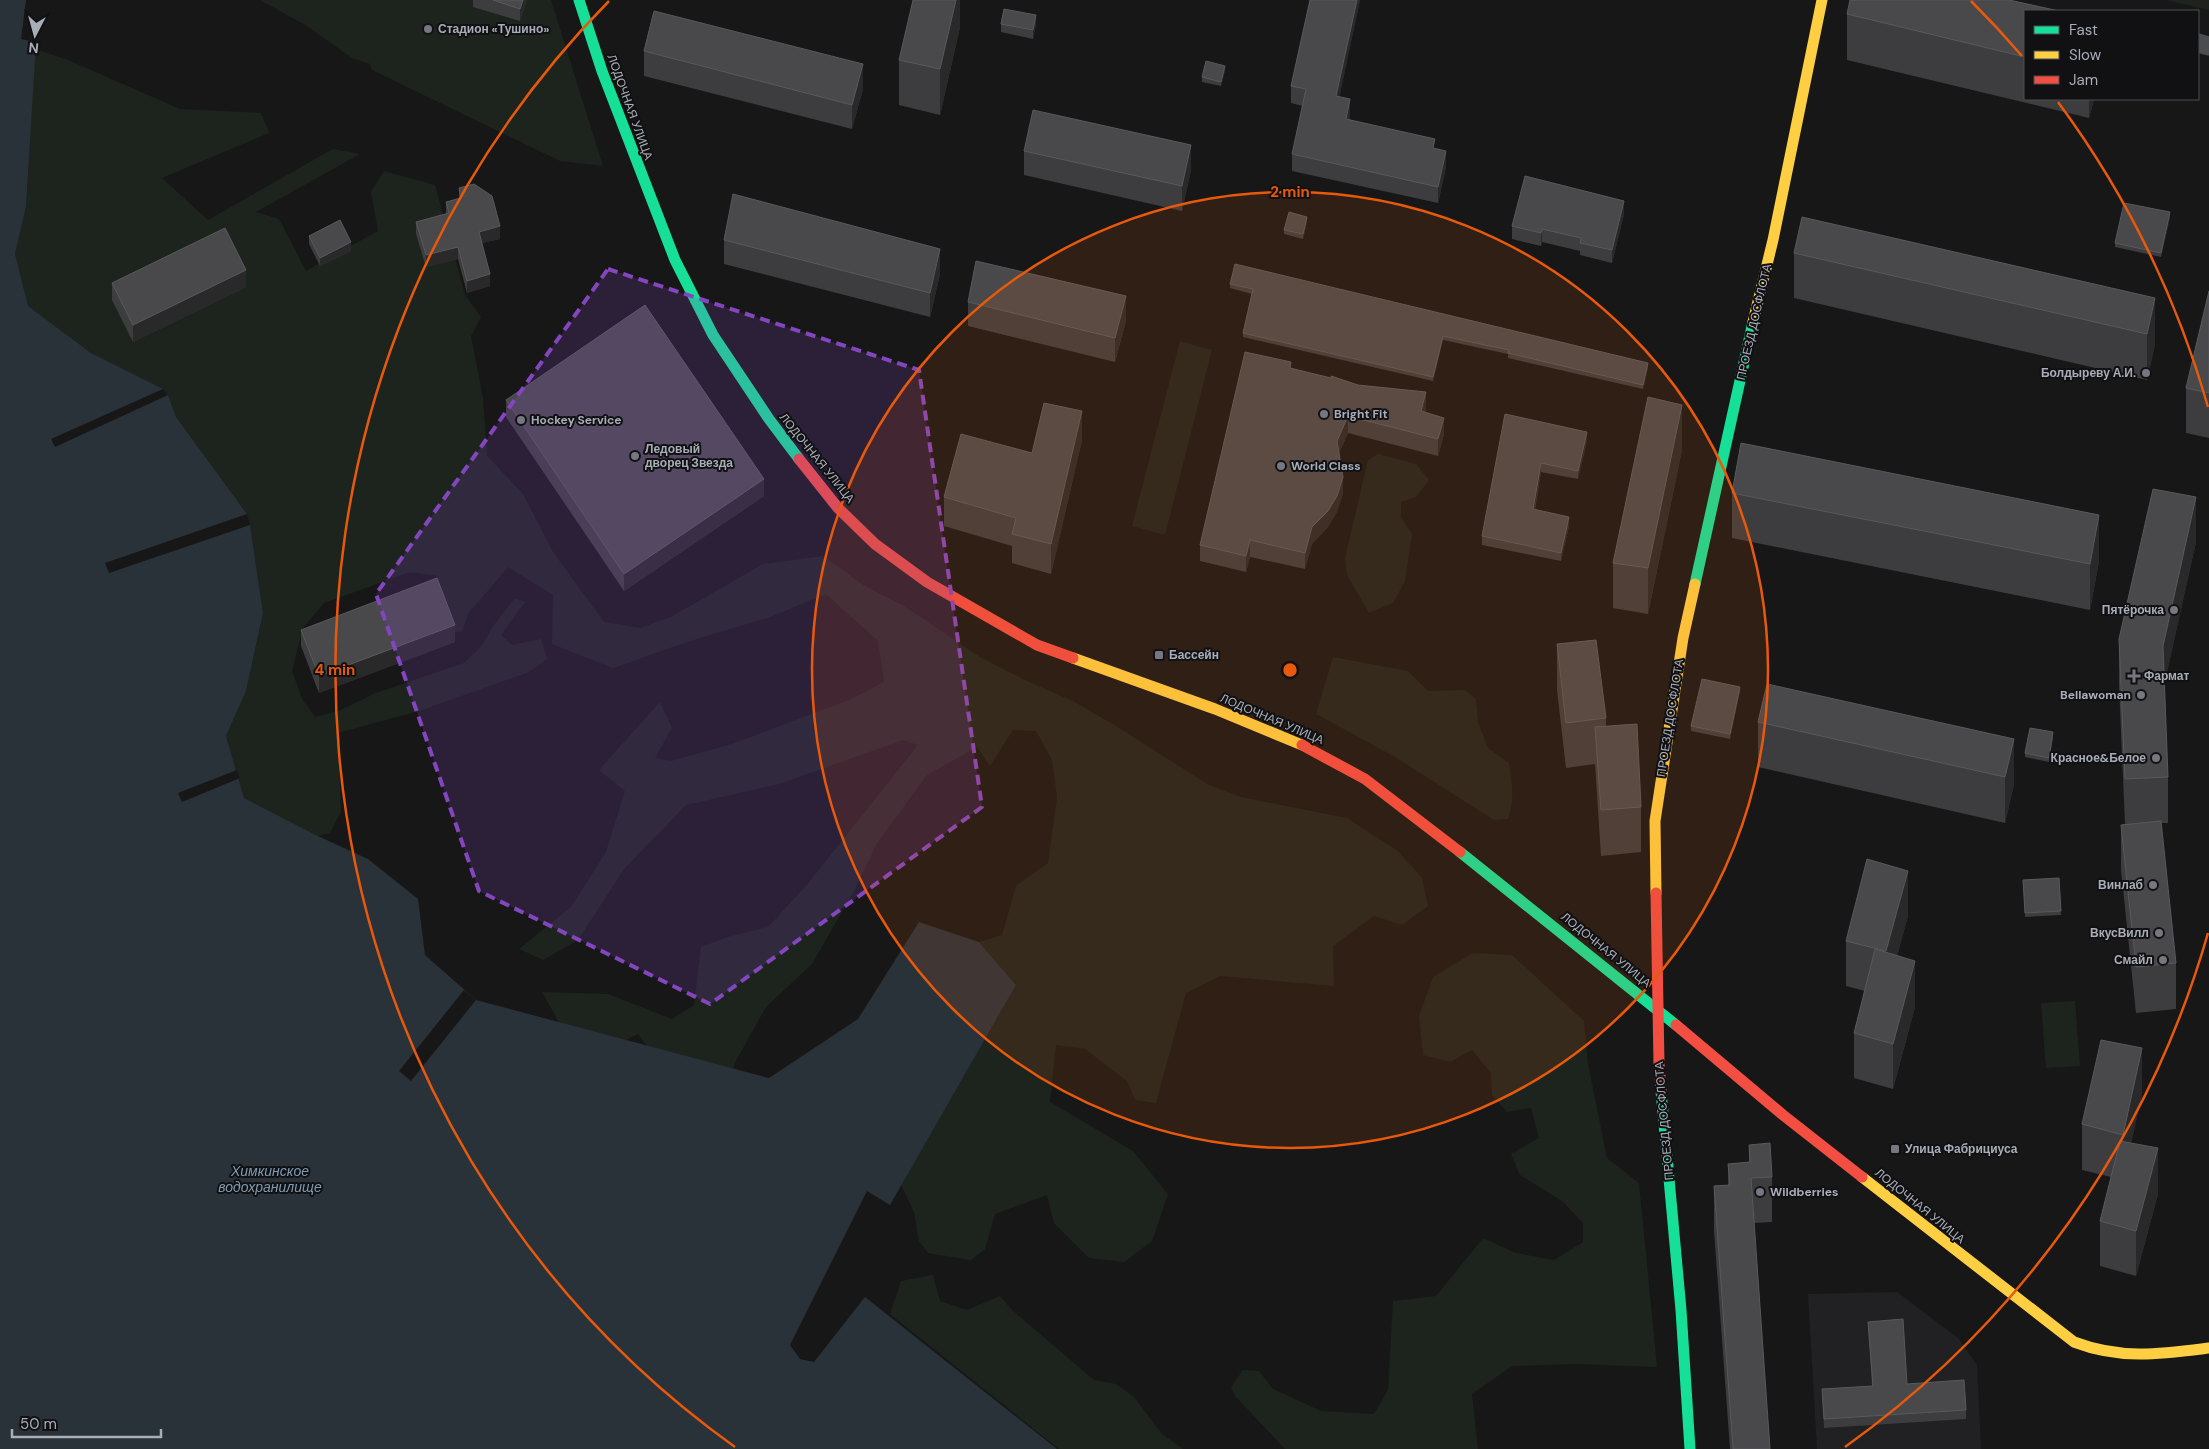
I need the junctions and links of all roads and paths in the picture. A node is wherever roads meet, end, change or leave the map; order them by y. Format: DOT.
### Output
graph roads {
  1 [pos="579,0"];
  2 [pos="1822,0"];
  3 [pos="1657,1008"];
  4 [pos="2209,1348"];
  5 [pos="1690,1449"];
  1 -- 3 [label="street, ЛОДОЧНАЯ УЛИЦА"];
  2 -- 3 [label="street, ПРОЕЗД ДОСФЛОТА"];
  3 -- 4 [label="street, ЛОДОЧНАЯ УЛИЦА"];
  3 -- 5 [label="street, ПРОЕЗД ДОСФЛОТА"];
}
